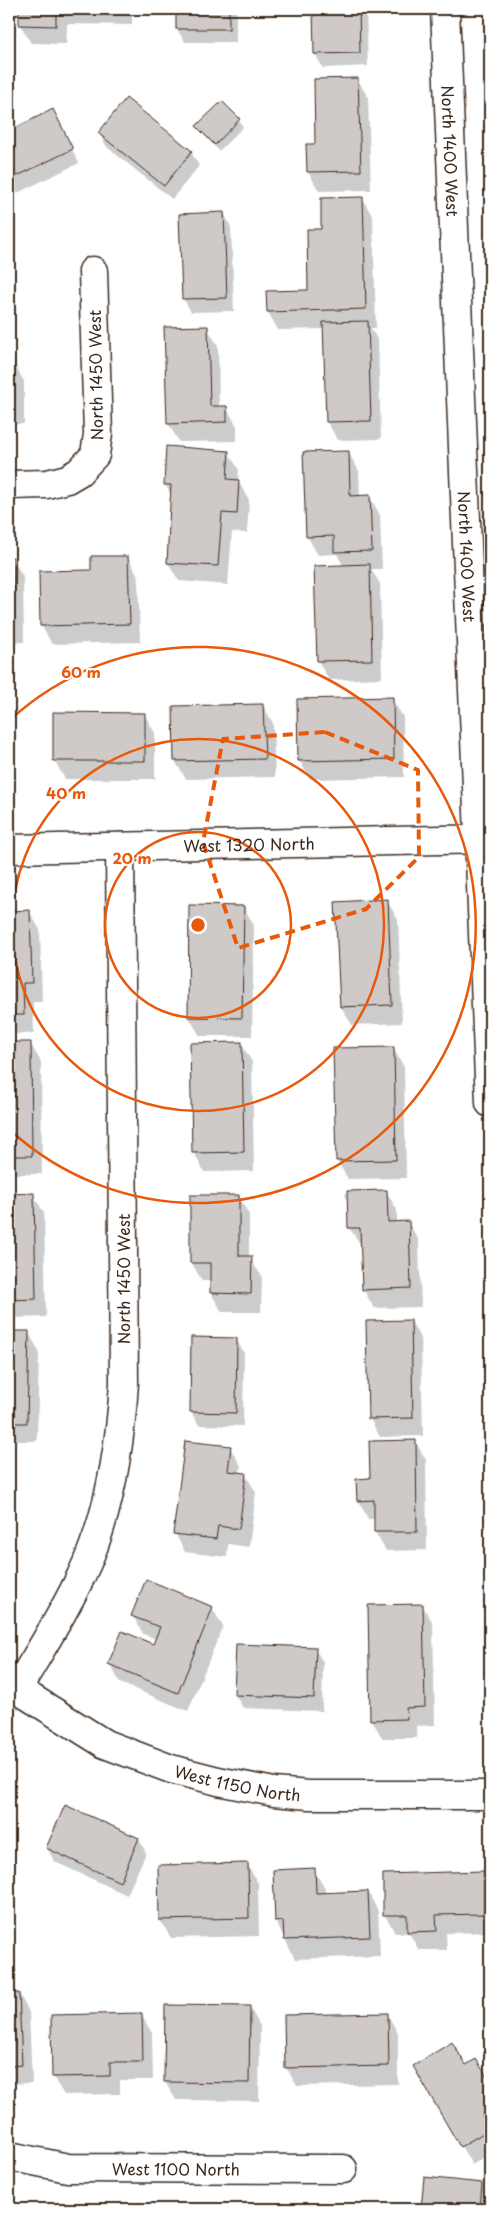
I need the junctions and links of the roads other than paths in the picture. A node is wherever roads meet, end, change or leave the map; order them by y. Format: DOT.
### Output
graph roads {
  1 [pos="445,9"];
  2 [pos="93,271"];
  3 [pos="9,485"];
  4 [pos="484,839"];
  5 [pos="120,847"];
  6 [pos="9,849"];
  7 [pos="490,1103"];
  8 [pos="13,1687"];
  9 [pos="490,1795"];
  10 [pos="9,2156"];
  11 [pos="343,2169"];
  1 -- 4 [label="street, North 1400 West"];
  2 -- 3 [label="street, North 1450 West"];
  4 -- 5 [label="street, West 1320 North"];
  4 -- 7 [label="street, North 1400 West"];
  5 -- 6 [label="street, West 1320 North"];
  5 -- 8 [label="street, North 1450 West"];
  8 -- 9 [label="street, West 1150 North"];
  10 -- 11 [label="street, West 1100 North"];
}
